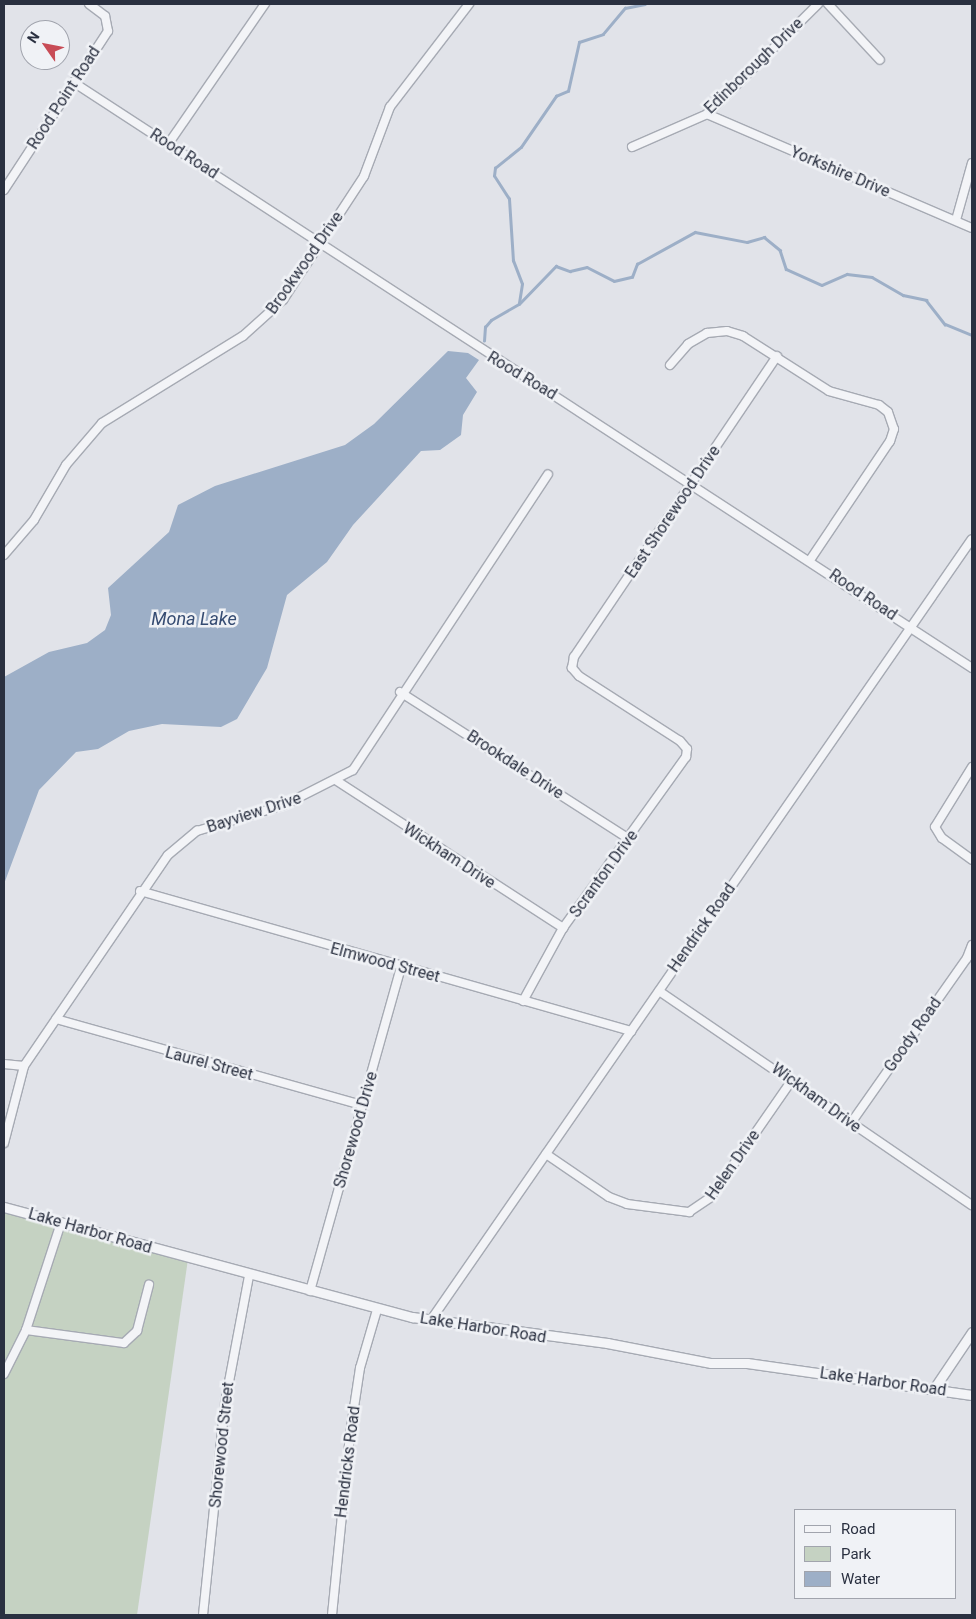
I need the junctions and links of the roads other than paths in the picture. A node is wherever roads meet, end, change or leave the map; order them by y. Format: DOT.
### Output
graph roads {
  1 [pos="265,4"];
  2 [pos="470,4"];
  3 [pos="818,4"];
  4 [pos="828,4"];
  5 [pos="92,5"];
  6 [pos="880,60"];
  7 [pos="73,82"];
  8 [pos="708,114"];
  9 [pos="169,144"];
  10 [pos="632,147"];
  11 [pos="972,163"];
  12 [pos="4,190"];
  13 [pos="956,220"];
  14 [pos="972,228"];
  15 [pos="321,245"];
  16 [pos="777,356"];
  17 [pos="670,365"];
  18 [pos="548,474"];
  19 [pos="693,482"];
  20 [pos="972,539"];
  21 [pos="4,556"];
  22 [pos="810,560"];
  23 [pos="911,627"];
  24 [pos="972,668"];
  25 [pos="400,692"];
  26 [pos="686,748"];
  27 [pos="972,768"];
  28 [pos="336,781"];
  29 [pos="629,839"];
  30 [pos="972,860"];
  31 [pos="140,891"];
  32 [pos="563,928"];
  33 [pos="972,944"];
  34 [pos="401,968"];
  35 [pos="659,991"];
  36 [pos="523,1001"];
  37 [pos="56,1019"];
  38 [pos="631,1031"];
  39 [pos="4,1064"];
  40 [pos="24,1066"];
  41 [pos="792,1080"];
  42 [pos="362,1104"];
  43 [pos="851,1123"];
  44 [pos="4,1143"];
  45 [pos="546,1154"];
  46 [pos="972,1205"];
  47 [pos="4,1207"];
  48 [pos="61,1222"];
  49 [pos="249,1276"];
  50 [pos="149,1285"];
  51 [pos="310,1291"];
  52 [pos="377,1310"];
  53 [pos="433,1317"];
  54 [pos="26,1330"];
  55 [pos="972,1332"];
  56 [pos="4,1374"];
  57 [pos="932,1390"];
  58 [pos="972,1395"];
  59 [pos="203,1615"];
  60 [pos="332,1615"];
  1 -- 9 [label="street"];
  2 -- 15 [label="street, Brookwood Drive"];
  3 -- 8 [label="street, Edinborough Drive"];
  4 -- 6 [label="street"];
  5 -- 7 [label="street, Rood Point Road"];
  7 -- 9 [label="street, Rood Road"];
  7 -- 12 [label="street, Rood Point Road"];
  8 -- 10 [label="street, Edinborough Drive"];
  8 -- 13 [label="street, Yorkshire Drive"];
  9 -- 15 [label="street, Rood Road"];
  11 -- 13 [label="street"];
  13 -- 14 [label="street, Yorkshire Drive"];
  15 -- 19 [label="street, Rood Road"];
  15 -- 21 [label="street, Brookwood Drive"];
  16 -- 17 [label="street"];
  16 -- 19 [label="street, East Shorewood Drive"];
  16 -- 22 [label="street"];
  18 -- 25 [label="street, Bayview Drive"];
  19 -- 22 [label="street, Rood Road"];
  19 -- 26 [label="street, East Shorewood Drive"];
  20 -- 23 [label="street, Hendrick Road"];
  22 -- 23 [label="street, Rood Road"];
  23 -- 24 [label="street, Rood Road"];
  23 -- 35 [label="street, Hendrick Road"];
  25 -- 28 [label="street, Bayview Drive"];
  25 -- 29 [label="street, Brookdale Drive"];
  26 -- 29 [label="street, Scranton Drive"];
  27 -- 30 [label="street"];
  28 -- 31 [label="street, Bayview Drive"];
  28 -- 32 [label="street, Wickham Drive"];
  29 -- 32 [label="street, Scranton Drive"];
  31 -- 34 [label="street, Elmwood Street"];
  31 -- 37 [label="street, Bayview Drive"];
  32 -- 36 [label="street, Scranton Drive"];
  33 -- 43 [label="street, Goody Road"];
  34 -- 36 [label="street, Elmwood Street"];
  34 -- 42 [label="street, Shorewood Drive"];
  35 -- 38 [label="street, Hendrick Road"];
  35 -- 41 [label="street, Wickham Drive"];
  36 -- 38 [label="street, Elmwood Street"];
  37 -- 40 [label="street, Bayview Drive"];
  37 -- 42 [label="street, Laurel Street"];
  38 -- 45 [label="street, Hendrick Road"];
  39 -- 40 [label="street"];
  40 -- 44 [label="street, Bayview Drive"];
  41 -- 43 [label="street, Wickham Drive"];
  41 -- 45 [label="street, Helen Drive"];
  42 -- 51 [label="street, Shorewood Drive"];
  43 -- 46 [label="street, Wickham Drive"];
  45 -- 53 [label="street, Hendrick Road"];
  47 -- 48 [label="street, Lake Harbor Road"];
  48 -- 49 [label="street, Lake Harbor Road"];
  48 -- 54 [label="street"];
  49 -- 51 [label="street, Lake Harbor Road"];
  49 -- 59 [label="street, Shorewood Street"];
  50 -- 54 [label="street"];
  51 -- 52 [label="street, Lake Harbor Road"];
  52 -- 53 [label="street, Lake Harbor Road"];
  52 -- 60 [label="street, Hendricks Road"];
  53 -- 57 [label="street, Lake Harbor Road"];
  54 -- 56 [label="street"];
  55 -- 57 [label="street"];
  57 -- 58 [label="street, Lake Harbor Road"];
}
